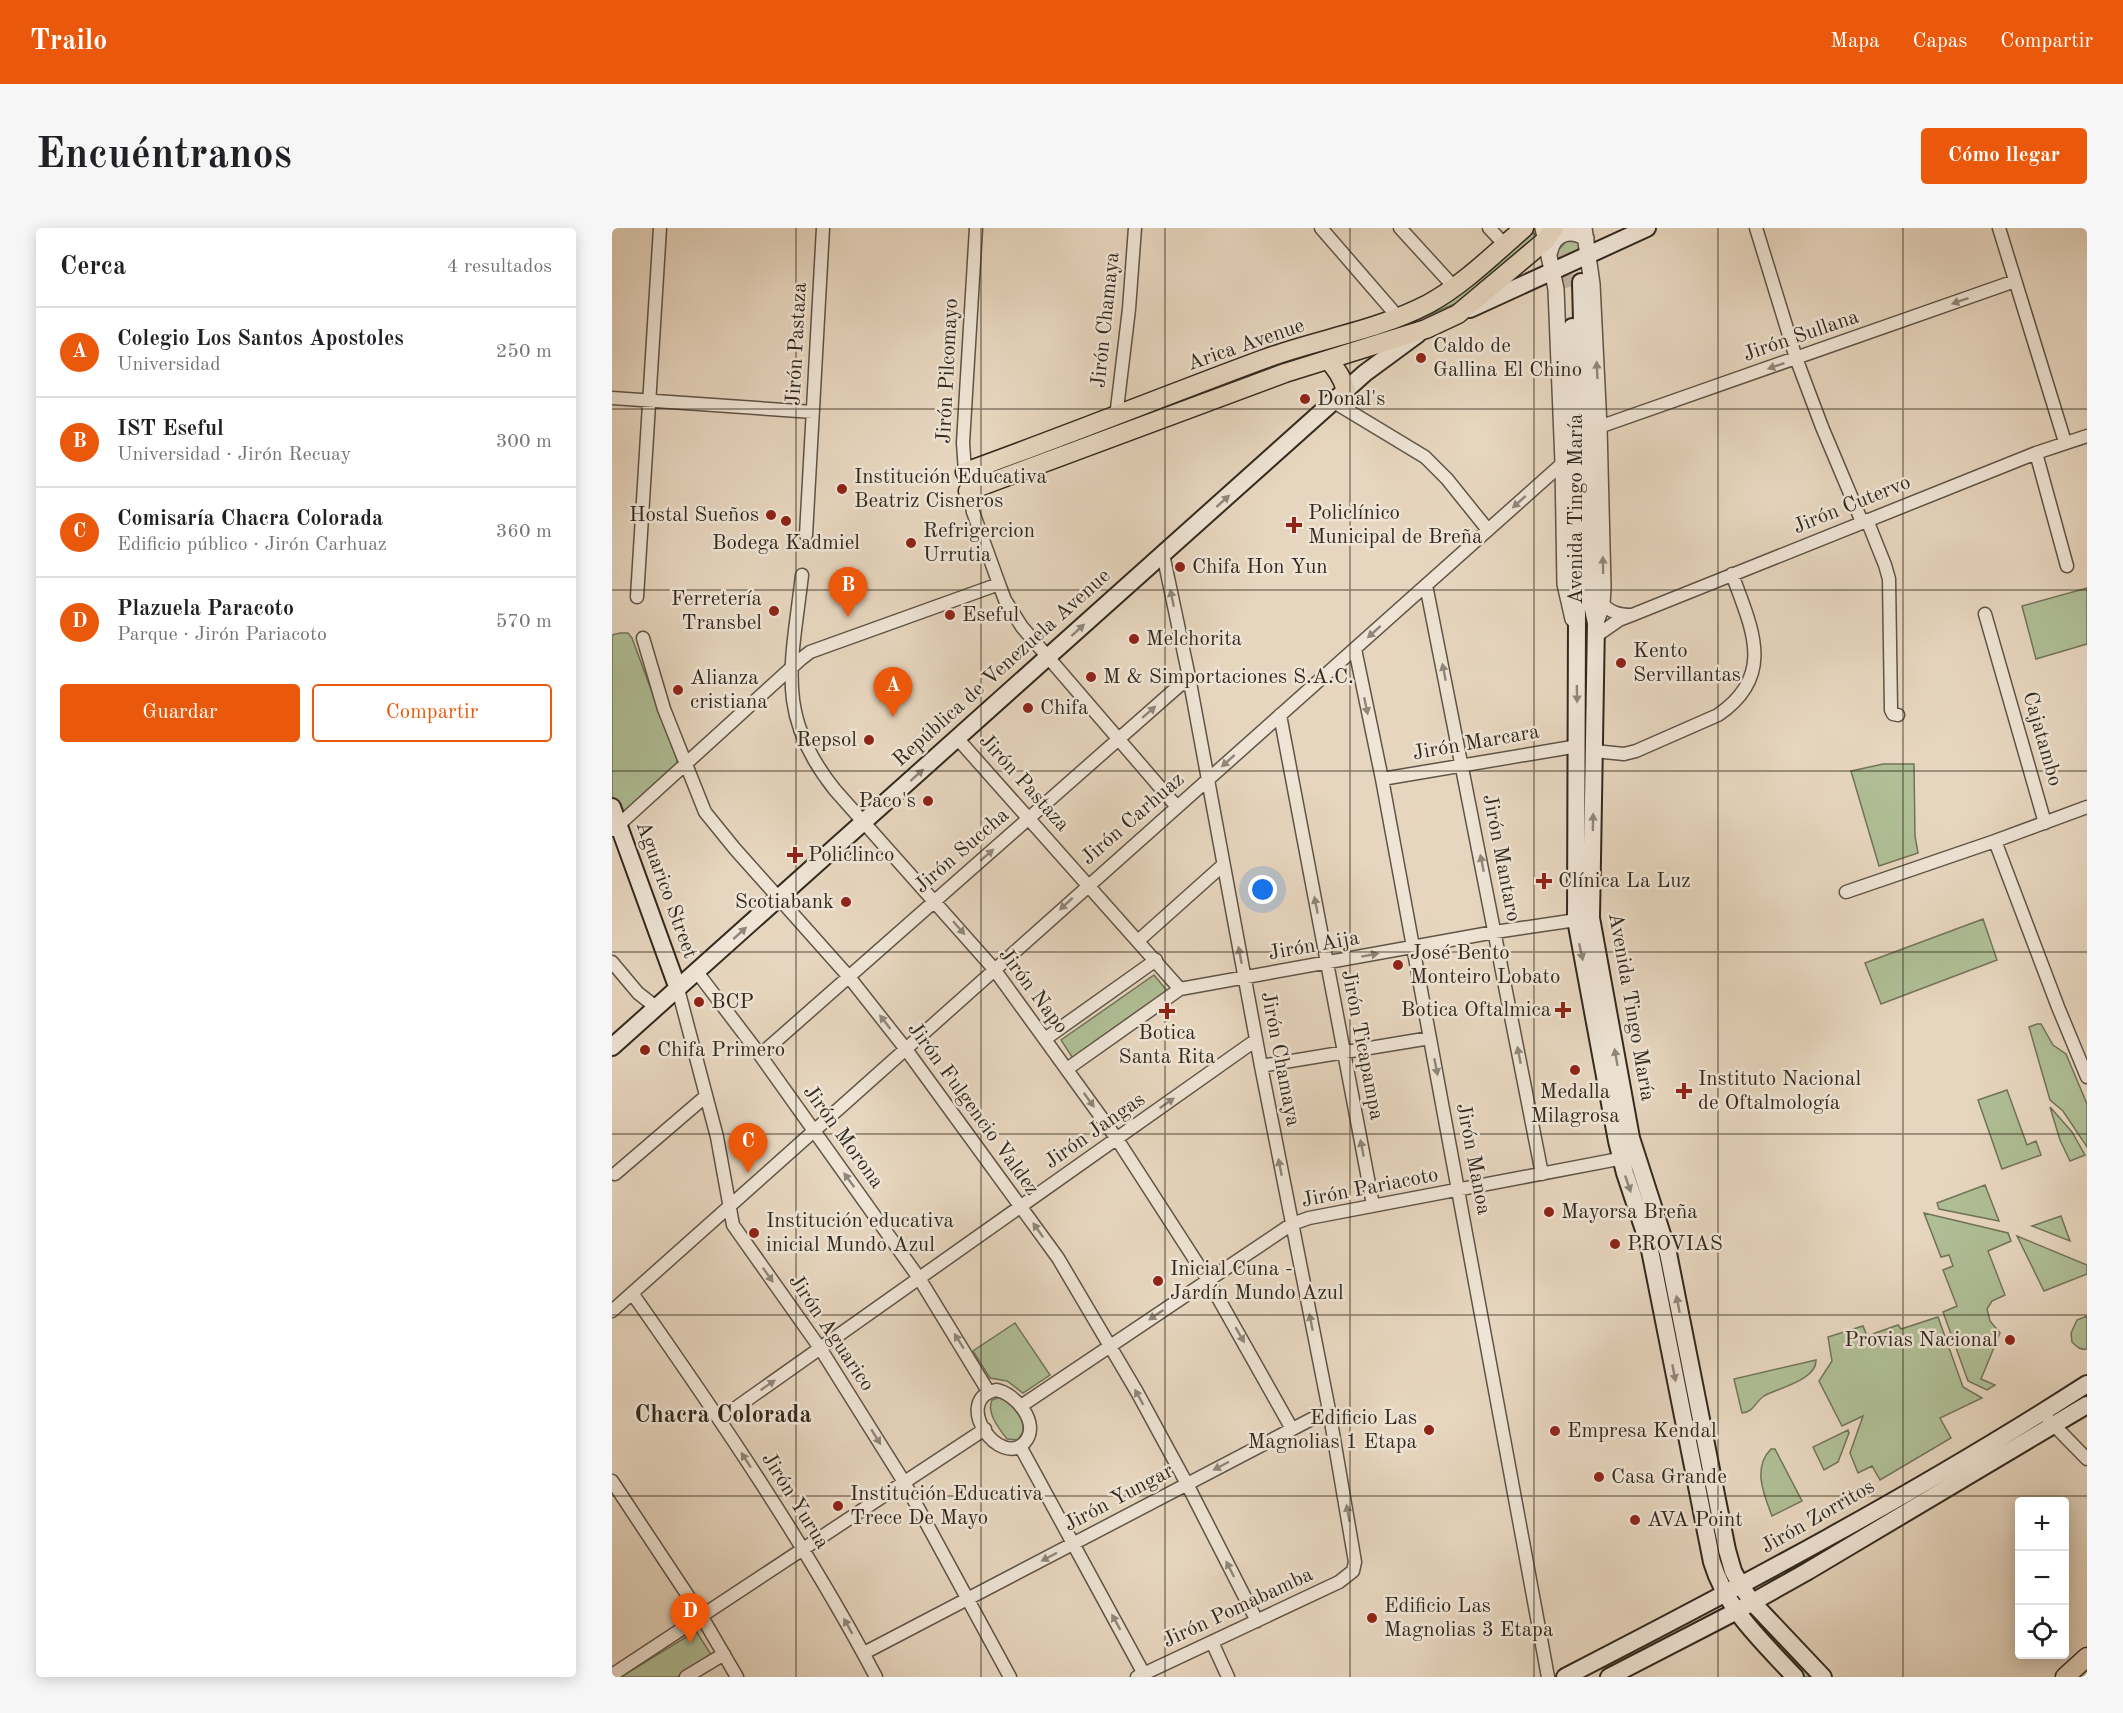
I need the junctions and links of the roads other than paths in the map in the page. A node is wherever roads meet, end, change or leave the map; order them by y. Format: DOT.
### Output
graph roads {
  1 [pos="660,228"];
  2 [pos="823,228"];
  3 [pos="976,228"];
  4 [pos="1135,228"];
  5 [pos="1320,228"];
  6 [pos="1400,228"];
  7 [pos="1489,228"];
  8 [pos="1524,228"];
  9 [pos="1647,228"];
  10 [pos="1756,228"];
  11 [pos="1999,228"];
  12 [pos="1548,238"];
  13 [pos="1586,240"];
  14 [pos="1505,245"];
  15 [pos="1553,271"];
  16 [pos="2015,281"];
  17 [pos="1454,287"];
  18 [pos="1458,314"];
  19 [pos="1398,317"];
  20 [pos="1426,329"];
  21 [pos="1336,339"];
  22 [pos="1797,358"];
  23 [pos="1328,360"];
  24 [pos="1285,373"];
  25 [pos="1340,396"];
  26 [pos="612,398"];
  27 [pos="651,400"];
  28 [pos="813,412"];
  29 [pos="1116,417"];
  30 [pos="1599,428"];
  31 [pos="1077,431"];
  32 [pos="2087,436"];
  33 [pos="1113,438"];
  34 [pos="2065,442"];
  35 [pos="2036,453"];
  36 [pos="1563,463"];
  37 [pos="965,472"];
  38 [pos="968,491"];
  39 [pos="1864,521"];
  40 [pos="1488,530"];
  41 [pos="806,535"];
  42 [pos="1163,554"];
  43 [pos="2067,566"];
  44 [pos="1732,574"];
  45 [pos="802,575"];
  46 [pos="999,584"];
  47 [pos="1426,585"];
  48 [pos="637,597"];
  49 [pos="1602,604"];
  50 [pos="1985,614"];
  51 [pos="1632,615"];
  52 [pos="1596,629"];
  53 [pos="1576,636"];
  54 [pos="643,638"];
  55 [pos="1355,649"];
  56 [pos="1047,658"];
  57 [pos="791,669"];
  58 [pos="1189,677"];
  59 [pos="1280,715"];
  60 [pos="1898,716"];
  61 [pos="957,738"];
  62 [pos="1119,739"];
  63 [pos="1586,748"];
  64 [pos="686,765"];
  65 [pos="1463,765"];
  66 [pos="1382,779"];
  67 [pos="1207,781"];
  68 [pos="612,807"];
  69 [pos="1177,807"];
  70 [pos="2087,807"];
  71 [pos="1028,818"];
  72 [pos="864,822"];
  73 [pos="2045,823"];
  74 [pos="616,828"];
  75 [pos="1995,841"];
  76 [pos="1575,858"];
  77 [pos="1593,859"];
  78 [pos="1223,866"];
  79 [pos="1089,885"];
  80 [pos="1846,892"];
  81 [pos="780,897"];
  82 [pos="935,901"];
  83 [pos="1583,919"];
  84 [pos="1495,932"];
  85 [pos="1138,940"];
  86 [pos="1412,948"];
  87 [pos="1156,960"];
  88 [pos="612,962"];
  89 [pos="1327,963"];
  90 [pos="994,969"];
  91 [pos="697,972"];
  92 [pos="849,977"];
  93 [pos="1245,979"];
  94 [pos="678,989"];
  95 [pos="1180,989"];
  96 [pos="657,1008"];
  97 [pos="1430,1038"];
  98 [pos="1045,1039"];
  99 [pos="1256,1040"];
  100 [pos="612,1047"];
  101 [pos="905,1048"];
  102 [pos="1343,1053"];
  103 [pos="760,1055"];
  104 [pos="1261,1066"];
  105 [pos="1067,1069"];
  106 [pos="2087,1077"];
  107 [pos="705,1096"];
  108 [pos="814,1131"];
  109 [pos="1117,1139"];
  110 [pos="1628,1157"];
  111 [pos="615,1174"];
  112 [pos="1542,1174"];
  113 [pos="1459,1190"];
  114 [pos="1373,1205"];
  115 [pos="1021,1206"];
  116 [pos="730,1207"];
  117 [pos="1292,1224"];
  118 [pos="919,1278"];
  119 [pos="1208,1280"];
  120 [pos="632,1293"];
  121 [pos="612,1311"];
  122 [pos="1110,1346"];
  123 [pos="820,1348"];
  124 [pos="2087,1384"];
  125 [pos="988,1392"];
  126 [pos="2087,1405"];
  127 [pos="1021,1406"];
  128 [pos="1329,1410"];
  129 [pos="2042,1412"];
  130 [pos="720,1419"];
  131 [pos="2054,1425"];
  132 [pos="985,1429"];
  133 [pos="1292,1429"];
  134 [pos="1020,1446"];
  135 [pos="2087,1459"];
  136 [pos="612,1481"];
  137 [pos="904,1482"];
  138 [pos="1187,1484"];
  139 [pos="1073,1544"];
  140 [pos="804,1550"];
  141 [pos="1353,1571"];
  142 [pos="1741,1586"];
  143 [pos="1724,1594"];
  144 [pos="968,1599"];
  145 [pos="1752,1602"];
  146 [pos="1736,1612"];
  147 [pos="702,1617"];
  148 [pos="1257,1621"];
  149 [pos="1212,1642"];
  150 [pos="864,1653"];
  151 [pos="724,1654"];
  152 [pos="2087,1657"];
  153 [pos="612,1675"];
  154 [pos="1141,1675"];
  155 [pos="686,1677"];
  156 [pos="737,1677"];
  157 [pos="876,1677"];
  158 [pos="1010,1677"];
  159 [pos="1228,1677"];
  160 [pos="1548,1677"];
  161 [pos="1565,1677"];
  162 [pos="1609,1677"];
  163 [pos="1796,1677"];
  164 [pos="1823,1677"];
  165 [pos="2066,1677"];
  1 -- 27 [label="street"];
  2 -- 28 [label="street, Jirón Pastaza"];
  3 -- 37 [label="street, Jirón Pilcomayo"];
  4 -- 29 [label="street, Jirón Chamaya"];
  5 -- 19 [label="street"];
  6 -- 17 [label="street"];
  7 -- 14 [label="street"];
  8 -- 14 [label="main road, Arica Avenue"];
  9 -- 13 [label="main road, Arica Avenue"];
  10 -- 22 [label="street"];
  11 -- 16 [label="street"];
  12 -- 13 [label="street"];
  12 -- 15 [label="street, Avenida Tingo María"];
  12 -- 18 [label="main road, Arica Avenue"];
  13 -- 15 [label="main road, Arica Avenue"];
  30 -- 13 [label="street, Avenida Tingo María, one-way"];
  14 -- 17 [label="main road, Arica Avenue"];
  15 -- 18 [label="main road, Arica Avenue"];
  15 -- 36 [label="street, Avenida Tingo María"];
  16 -- 22 [label="street, Jirón Sullana, one-way"];
  16 -- 34 [label="street"];
  17 -- 19 [label="main road, Arica Avenue"];
  18 -- 20 [label="main road, Arica Avenue"];
  19 -- 21 [label="main road, Arica Avenue"];
  20 -- 23 [label="main road, Arica Avenue"];
  20 -- 25 [label="main road, República de Venezuela Avenue"];
  21 -- 24 [label="main road"];
  21 -- 29 [label="main road, Arica Avenue"];
  22 -- 30 [label="street, Jirón Sullana, one-way"];
  22 -- 39 [label="street"];
  23 -- 24 [label="main road, Arica Avenue"];
  23 -- 25 [label="main road"];
  24 -- 33 [label="main road, Arica Avenue"];
  25 -- 40 [label="street"];
  42 -- 25 [label="main road, República de Venezuela Avenue, one-way"];
  26 -- 27 [label="street"];
  27 -- 28 [label="street"];
  27 -- 48 [label="street"];
  28 -- 41 [label="street, Jirón Pastaza"];
  29 -- 31 [label="main road, Arica Avenue"];
  49 -- 30 [label="street, Avenida Tingo María, one-way"];
  31 -- 33 [label="main road"];
  31 -- 37 [label="main road, Arica Avenue"];
  32 -- 34 [label="street, Jirón Cutervo"];
  33 -- 38 [label="main road, Arica Avenue"];
  34 -- 35 [label="street, Jirón Cutervo"];
  35 -- 39 [label="street, Jirón Cutervo"];
  35 -- 43 [label="street"];
  36 -- 40 [label="street, Jirón Carhuaz, one-way"];
  36 -- 53 [label="street, Avenida Tingo María"];
  37 -- 38 [label="street, Jirón Pilcomayo"];
  38 -- 46 [label="street, Jirón Pilcomayo"];
  39 -- 44 [label="street, Jirón Cutervo"];
  39 -- 60 [label="street"];
  40 -- 47 [label="street, Jirón Carhuaz"];
  56 -- 42 [label="main road, República de Venezuela Avenue, one-way"];
  58 -- 42 [label="street, Jirón Chamaya, one-way"];
  44 -- 51 [label="street, Jirón Cutervo"];
  44 -- 63 [label="street, Jirón Marcara"];
  45 -- 57 [label="street, Jirón Napo"];
  46 -- 56 [label="street, Jirón Pilcomayo"];
  46 -- 57 [label="street"];
  47 -- 55 [label="street, Jirón Carhuaz, one-way"];
  65 -- 47 [label="street, Jirón Mantaro, one-way"];
  49 -- 51 [label="street"];
  49 -- 52 [label="street, Avenida Tingo María"];
  50 -- 73 [label="street, Cajatambo"];
  51 -- 52 [label="street, Jirón Cutervo"];
  52 -- 53 [label="main road"];
  52 -- 63 [label="main road, Avenida Tingo María"];
  53 -- 63 [label="main road, Avenida Tingo María, one-way"];
  54 -- 64 [label="street, Jirón Fulgencio Valdez"];
  55 -- 59 [label="street, Jirón Carhuaz"];
  55 -- 66 [label="street, Jirón Manoa, one-way"];
  56 -- 61 [label="main road, República de Venezuela Avenue"];
  56 -- 62 [label="street, Jirón Pilcomayo"];
  57 -- 64 [label="street"];
  57 -- 72 [label="street, Jirón Napo"];
  62 -- 58 [label="street, Jirón Succha, one-way"];
  58 -- 67 [label="street, Jirón Chamaya"];
  59 -- 67 [label="street, Jirón Carhuaz, one-way"];
  89 -- 59 [label="street, Jirón Ticapampa, one-way"];
  61 -- 71 [label="street, Jirón Pastaza"];
  72 -- 61 [label="main road, República de Venezuela Avenue, one-way"];
  62 -- 69 [label="street, Jirón Pilcomayo"];
  62 -- 71 [label="street, Jirón Succha"];
  63 -- 65 [label="street, Jirón Marcara"];
  63 -- 76 [label="main road, Avenida Tingo María"];
  77 -- 63 [label="main road, Avenida Tingo María, one-way"];
  64 -- 74 [label="street"];
  64 -- 81 [label="street, Jirón Fulgencio Valdez"];
  65 -- 66 [label="street, Jirón Marcara"];
  84 -- 65 [label="street, Jirón Mantaro, one-way"];
  66 -- 86 [label="street, Jirón Manoa"];
  67 -- 69 [label="street, Jirón Carhuaz"];
  67 -- 78 [label="street, Jirón Chamaya"];
  68 -- 74 [label="main road, Aguarico Street"];
  69 -- 79 [label="street, Jirón Carhuaz"];
  70 -- 73 [label="street"];
  71 -- 79 [label="street, Jirón Pastaza"];
  82 -- 71 [label="street, Jirón Succha, one-way"];
  72 -- 81 [label="main road, República de Venezuela Avenue"];
  72 -- 82 [label="street, Jirón Napo"];
  73 -- 75 [label="street"];
  74 -- 94 [label="main road, Aguarico Street"];
  75 -- 80 [label="street"];
  75 -- 106 [label="street"];
  76 -- 77 [label="main road"];
  76 -- 83 [label="main road, Avenida Tingo María"];
  77 -- 83 [label="main road, Avenida Tingo María"];
  78 -- 85 [label="street"];
  93 -- 78 [label="street, Jirón Chamaya, one-way"];
  79 -- 85 [label="street, Jirón Pastaza"];
  79 -- 90 [label="street, Jirón Carhuaz, one-way"];
  91 -- 81 [label="main road, República de Venezuela Avenue, one-way"];
  81 -- 92 [label="street, Jirón Fulgencio Valdez"];
  82 -- 90 [label="street, Jirón Napo, one-way"];
  82 -- 92 [label="street, Jirón Succha"];
  83 -- 84 [label="street, Jirón Aija"];
  83 -- 110 [label="main road, Avenida Tingo María"];
  84 -- 86 [label="street, Jirón Aija"];
  112 -- 84 [label="street, Jirón Mantaro, one-way"];
  85 -- 87 [label="street, Jirón Pastaza"];
  89 -- 86 [label="street, Jirón Aija, one-way"];
  86 -- 97 [label="street, Jirón Manoa"];
  87 -- 95 [label="street, Jirón Pastaza"];
  87 -- 98 [label="street"];
  88 -- 96 [label="street"];
  89 -- 93 [label="street, Jirón Aija"];
  89 -- 102 [label="street, Jirón Ticapampa"];
  90 -- 98 [label="street, Jirón Napo"];
  90 -- 101 [label="street, Jirón Carhuaz"];
  91 -- 94 [label="main road, República de Venezuela Avenue"];
  91 -- 103 [label="street, Jirón Morona"];
  101 -- 92 [label="street, Jirón Fulgencio Valdez, one-way"];
  92 -- 103 [label="street, Jirón Succha"];
  93 -- 95 [label="street, Jirón Aija"];
  93 -- 99 [label="street, Jirón Chamaya"];
  94 -- 96 [label="main road, República de Venezuela Avenue"];
  94 -- 107 [label="street, Jirón Aguarico"];
  95 -- 105 [label="street, Jirón Aija"];
  96 -- 100 [label="main road, República de Venezuela Avenue"];
  97 -- 102 [label="street"];
  97 -- 113 [label="street, Jirón Manoa, one-way"];
  98 -- 105 [label="street, Jirón Napo"];
  99 -- 104 [label="street, Jirón Chamaya"];
  109 -- 99 [label="street, Jirón Jangas, one-way"];
  101 -- 108 [label="street, Jirón Carhuaz"];
  101 -- 115 [label="street, Jirón Fulgencio Valdez"];
  102 -- 104 [label="street"];
  114 -- 102 [label="street, Jirón Ticapampa, one-way"];
  103 -- 108 [label="street, Jirón Morona"];
  117 -- 104 [label="street, Jirón Chamaya, one-way"];
  105 -- 109 [label="street, Jirón Napo, one-way"];
  107 -- 111 [label="street"];
  107 -- 116 [label="street, Jirón Aguarico"];
  108 -- 116 [label="street, Jirón Carhuaz"];
  118 -- 108 [label="street, Jirón Morona, one-way"];
  109 -- 115 [label="street, Jirón Jangas"];
  109 -- 119 [label="street, Jirón Napo"];
  110 -- 112 [label="street, Jirón Pariacoto"];
  142 -- 110 [label="main road, Avenida Tingo María, one-way"];
  110 -- 143 [label="main road, Avenida Tingo María, one-way"];
  112 -- 113 [label="street, Jirón Pariacoto"];
  113 -- 114 [label="street, Jirón Pariacoto"];
  113 -- 160 [label="street, Jirón Manoa"];
  114 -- 117 [label="street, Jirón Pariacoto"];
  115 -- 118 [label="street, Jirón Jangas"];
  122 -- 115 [label="street, Jirón Fulgencio Valdez, one-way"];
  116 -- 120 [label="street, Jirón Carhuaz"];
  116 -- 123 [label="street, Jirón Aguarico, one-way"];
  117 -- 119 [label="street, Jirón Pariacoto"];
  128 -- 117 [label="street, Jirón Chamaya, one-way"];
  118 -- 123 [label="street, Jirón Jangas"];
  125 -- 118 [label="street, Jirón Morona, one-way"];
  119 -- 122 [label="street, Jirón Pariacoto, one-way"];
  119 -- 133 [label="street, Jirón Napo, one-way"];
  120 -- 121 [label="street, Jirón Carhuaz"];
  120 -- 130 [label="street, Jirón Yurua"];
  122 -- 127 [label="street, Jirón Pariacoto"];
  138 -- 122 [label="street, Jirón Fulgencio Valdez, one-way"];
  130 -- 123 [label="street, Jirón Jangas, one-way"];
  123 -- 137 [label="street, Jirón Aguarico, one-way"];
  124 -- 129 [label="main road, Jirón Zorritos"];
  125 -- 127 [label="street"];
  125 -- 132 [label="street"];
  126 -- 131 [label="main road, Jirón Zorritos"];
  127 -- 134 [label="street"];
  128 -- 133 [label="street, Jirón Yungar"];
  141 -- 128 [label="street, Jirón Chamaya, one-way"];
  129 -- 131 [label="street"];
  129 -- 142 [label="main road, Jirón Zorritos"];
  140 -- 130 [label="street, Jirón Yurua, one-way"];
  131 -- 135 [label="street"];
  131 -- 145 [label="main road, Jirón Zorritos"];
  132 -- 134 [label="street"];
  132 -- 137 [label="street"];
  133 -- 138 [label="street, Jirón Yungar, one-way"];
  134 -- 139 [label="street"];
  136 -- 147 [label="street"];
  137 -- 140 [label="street"];
  137 -- 144 [label="street, Jirón Aguarico"];
  138 -- 139 [label="street, Jirón Yungar"];
  148 -- 138 [label="street, Jirón Fulgencio Valdez, one-way"];
  139 -- 144 [label="street, Jirón Yungar, one-way"];
  154 -- 139 [label="street, one-way"];
  140 -- 147 [label="street"];
  150 -- 140 [label="street, Jirón Yurua, one-way"];
  141 -- 148 [label="street, Jirón Pomabamba"];
  142 -- 143 [label="main road, Jirón Zorritos"];
  142 -- 145 [label="main road, Avenida Tingo María"];
  143 -- 146 [label="main road, Avenida Tingo María"];
  143 -- 161 [label="main road, Jirón Zorritos"];
  144 -- 150 [label="street, Jirón Yungar"];
  144 -- 158 [label="street, Jirón Aguarico"];
  145 -- 146 [label="main road, Jirón Zorritos"];
  145 -- 164 [label="main road, Avenida Tingo María"];
  146 -- 162 [label="main road, Jirón Zorritos"];
  146 -- 163 [label="main road, Avenida Tingo María"];
  147 -- 151 [label="street"];
  147 -- 153 [label="street"];
  148 -- 149 [label="street, Jirón Pomabamba"];
  149 -- 154 [label="street, Jirón Pomabamba"];
  149 -- 159 [label="street"];
  150 -- 157 [label="street, Jirón Yurua"];
  151 -- 155 [label="street"];
  151 -- 156 [label="street"];
  152 -- 165 [label="main road"];
}
